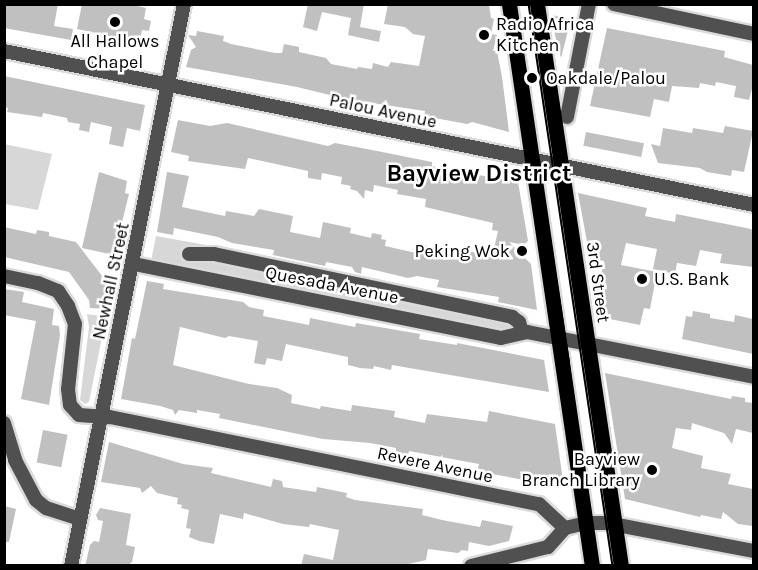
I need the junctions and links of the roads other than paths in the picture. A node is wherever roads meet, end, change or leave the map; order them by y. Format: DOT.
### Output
graph roads {
  1 [pos="184,4"];
  2 [pos="509,4"];
  3 [pos="537,4"];
  4 [pos="589,4"];
  5 [pos="614,4"];
  6 [pos="753,34"];
  7 [pos="4,51"];
  8 [pos="166,84"];
  9 [pos="567,117"];
  10 [pos="531,159"];
  11 [pos="561,166"];
  12 [pos="753,205"];
  13 [pos="189,254"];
  14 [pos="134,264"];
  15 [pos="4,276"];
  16 [pos="522,332"];
  17 [pos="559,338"];
  18 [pos="587,344"];
  19 [pos="753,377"];
  20 [pos="102,416"];
  21 [pos="4,423"];
  22 [pos="10,461"];
  23 [pos="80,519"];
  24 [pos="586,523"];
  25 [pos="614,524"];
  26 [pos="565,528"];
  27 [pos="753,551"];
  28 [pos="71,566"];
  29 [pos="471,566"];
  30 [pos="592,566"];
  31 [pos="621,566"];
  1 -- 8 [label="street, Newhall Street"];
  2 -- 10 [label="main road"];
  3 -- 11 [label="main road, 3rd Street"];
  4 -- 9 [label="street"];
  5 -- 6 [label="street"];
  7 -- 8 [label="street, Palou Avenue"];
  8 -- 10 [label="street, Palou Avenue"];
  8 -- 14 [label="street, Newhall Street"];
  10 -- 11 [label="street, Palou Avenue"];
  10 -- 17 [label="main road"];
  11 -- 12 [label="street, Palou Avenue"];
  11 -- 18 [label="main road, 3rd Street"];
  13 -- 16 [label="street, Quesada Avenue"];
  14 -- 16 [label="street, Quesada Avenue"];
  14 -- 20 [label="street, Newhall Street"];
  15 -- 20 [label="street, Revere Avenue"];
  16 -- 17 [label="street, Quesada Avenue"];
  17 -- 18 [label="street, Quesada Avenue"];
  17 -- 24 [label="main road"];
  18 -- 19 [label="street, Quesada Avenue"];
  18 -- 25 [label="main road, 3rd Street"];
  20 -- 23 [label="street, Newhall Street"];
  20 -- 26 [label="street, Revere Avenue"];
  21 -- 22 [label="street"];
  22 -- 23 [label="street"];
  23 -- 28 [label="street, Newhall Street"];
  24 -- 25 [label="street"];
  24 -- 26 [label="street"];
  24 -- 30 [label="main road"];
  25 -- 27 [label="street"];
  25 -- 31 [label="main road, 3rd Street"];
  26 -- 29 [label="street"];
}
